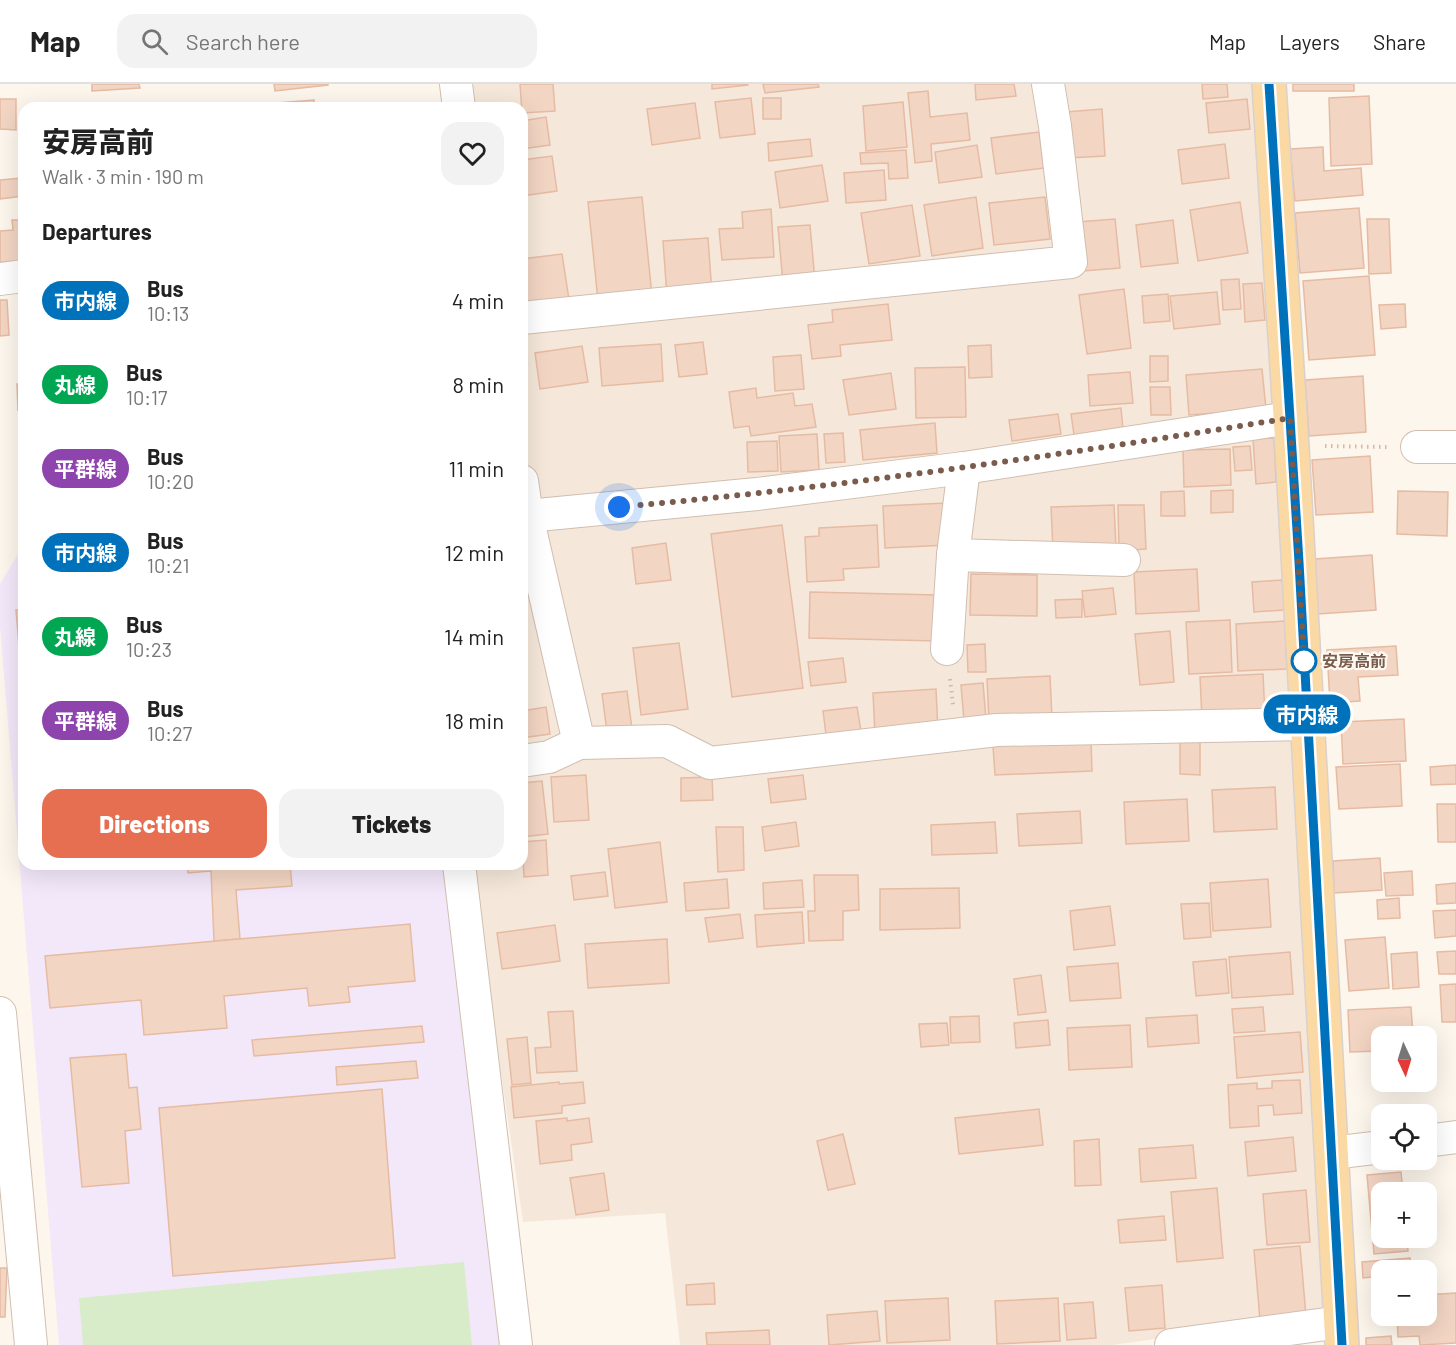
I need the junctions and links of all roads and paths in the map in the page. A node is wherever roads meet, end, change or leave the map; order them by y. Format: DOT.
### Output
graph roads {
  1 [pos="456,84"];
  2 [pos="1048,84"];
  3 [pos="1269,84"];
  4 [pos="458,102"];
  5 [pos="18,277"];
  6 [pos="0,279"];
  7 [pos="528,317"];
  8 [pos="1290,418"];
  9 [pos="1314,446"];
  10 [pos="1417,447"];
  11 [pos="1456,447"];
  12 [pos="964,468"];
  13 [pos="528,517"];
  14 [pos="528,533"];
  15 [pos="953,555"];
  16 [pos="1124,560"];
  17 [pos="947,649"];
  18 [pos="1308,724"];
  19 [pos="956,735"];
  20 [pos="579,743"];
  21 [pos="528,760"];
  22 [pos="460,870"];
  23 [pos="0,1013"];
  24 [pos="1456,1137"];
  25 [pos="1437,1140"];
  26 [pos="1371,1148"];
  27 [pos="1332,1153"];
  28 [pos="1342,1334"];
  29 [pos="31,1345"];
  30 [pos="516,1345"];
  31 [pos="1175,1345"];
  1 -- 4 [label="street"];
  2 -- 7 [label="street"];
  3 -- 8 [label="main road"];
  5 -- 6 [label="street"];
  8 -- 12 [label="street"];
  8 -- 18 [label="main road"];
  9 -- 10 [label="path"];
  10 -- 11 [label="street"];
  12 -- 13 [label="street"];
  12 -- 15 [label="street"];
  14 -- 20 [label="street"];
  15 -- 16 [label="street"];
  15 -- 17 [label="street"];
  17 -- 19 [label="path"];
  18 -- 19 [label="street"];
  18 -- 27 [label="main road"];
  19 -- 20 [label="street"];
  20 -- 21 [label="street"];
  22 -- 30 [label="street"];
  23 -- 29 [label="street"];
  24 -- 25 [label="street"];
  26 -- 27 [label="street"];
  27 -- 28 [label="main road"];
  28 -- 31 [label="street"];
}
